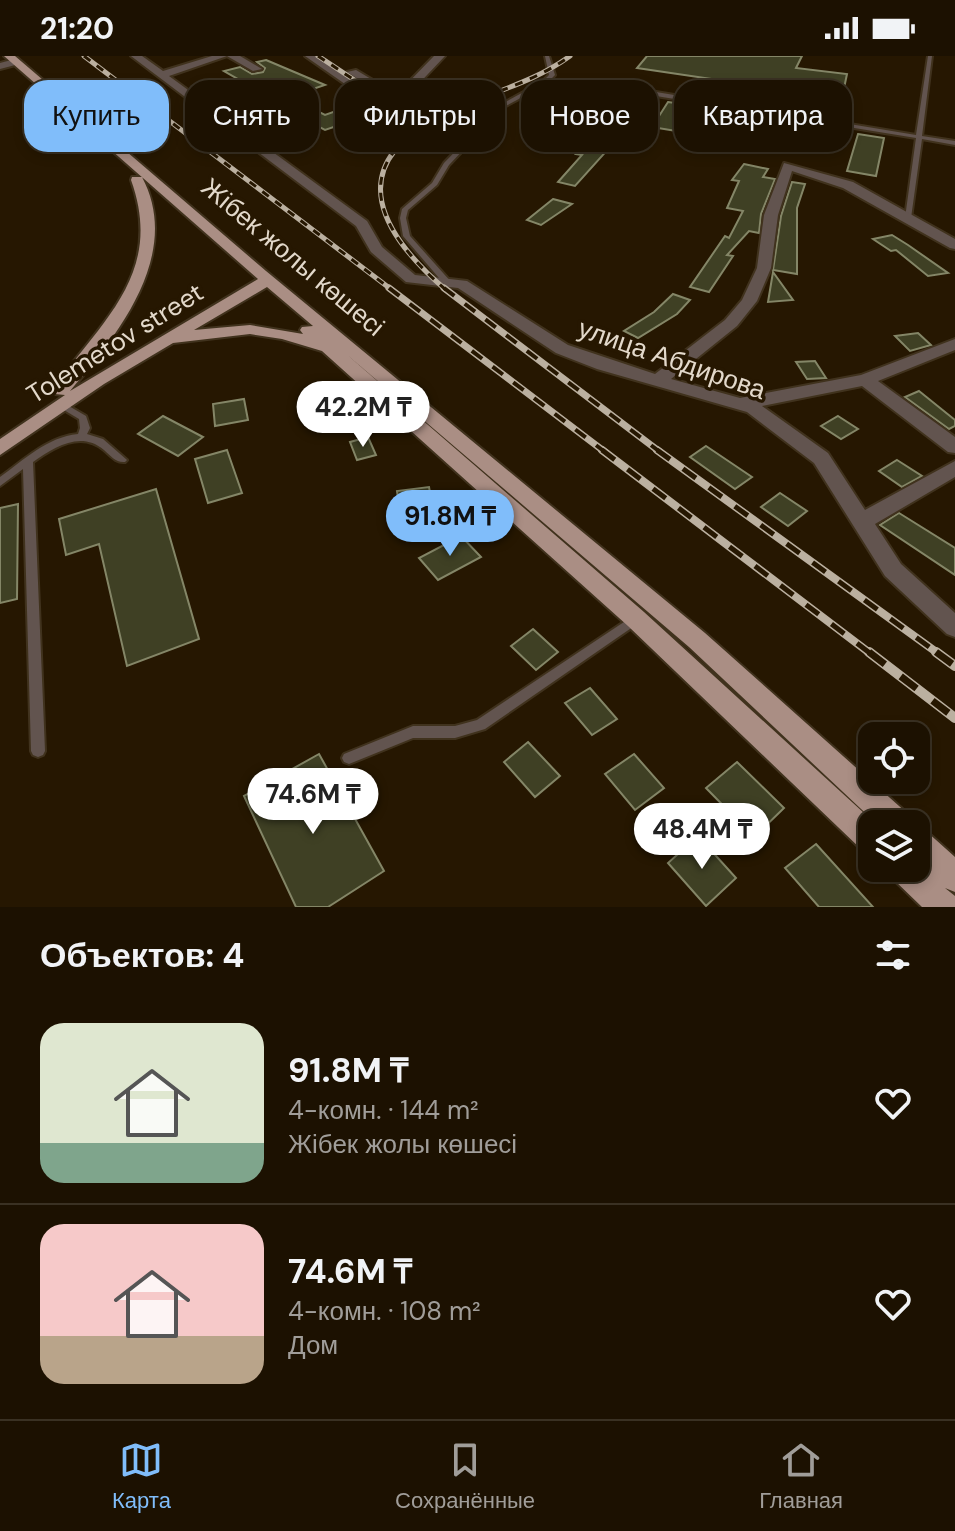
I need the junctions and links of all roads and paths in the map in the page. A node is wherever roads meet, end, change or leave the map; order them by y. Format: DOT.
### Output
graph roads {
  1 [pos="136,56"];
  2 [pos="222,56"];
  3 [pos="232,56"];
  4 [pos="310,56"];
  5 [pos="440,56"];
  6 [pos="547,56"];
  7 [pos="930,56"];
  8 [pos="6,62"];
  9 [pos="257,69"];
  10 [pos="352,72"];
  11 [pos="162,75"];
  12 [pos="346,80"];
  13 [pos="365,80"];
  14 [pos="417,80"];
  15 [pos="547,80"];
  16 [pos="658,94"];
  17 [pos="521,96"];
  18 [pos="919,137"];
  19 [pos="955,143"];
  20 [pos="137,180"];
  21 [pos="908,218"];
  22 [pos="955,245"];
  23 [pos="260,280"];
  24 [pos="448,283"];
  25 [pos="955,344"];
  26 [pos="136,357"];
  27 [pos="340,358"];
  28 [pos="659,380"];
  29 [pos="865,380"];
  30 [pos="62,397"];
  31 [pos="740,404"];
  32 [pos="0,433"];
  33 [pos="81,438"];
  34 [pos="955,447"];
  35 [pos="0,448"];
  36 [pos="122,460"];
  37 [pos="28,462"];
  38 [pos="955,468"];
  39 [pos="0,482"];
  40 [pos="862,522"];
  41 [pos="636,619"];
  42 [pos="955,627"];
  43 [pos="38,751"];
  44 [pos="349,758"];
  45 [pos="883,810"];
  46 [pos="858,827"];
  47 [pos="930,854"];
  48 [pos="955,877"];
  49 [pos="917,882"];
  50 [pos="944,907"];
  1 -- 11 [label="street, улица Абдирова"];
  2 -- 11 [label="street"];
  3 -- 9 [label="street"];
  4 -- 12 [label="street"];
  5 -- 14 [label="street"];
  6 -- 15 [label="lane"];
  7 -- 18 [label="lane"];
  8 -- 20 [label="main road, Жібек жолы көшесі"];
  8 -- 23 [label="main road, Жібек жолы көшесі"];
  10 -- 13 [label="street"];
  11 -- 24 [label="street, улица Абдирова"];
  16 -- 18 [label="lane"];
  17 -- 24 [label="lane"];
  18 -- 19 [label="lane"];
  18 -- 21 [label="lane"];
  20 -- 23 [label="main road, Жібек жолы көшесі"];
  20 -- 30 [label="main road"];
  21 -- 22 [label="street"];
  21 -- 28 [label="street"];
  23 -- 26 [label="main road, Tolemetov street"];
  23 -- 27 [label="main road"];
  23 -- 30 [label="main road"];
  23 -- 45 [label="main road, Жібек жолы көшесі"];
  24 -- 28 [label="street, улица Абдирова"];
  25 -- 29 [label="street"];
  26 -- 27 [label="main road"];
  26 -- 30 [label="main road, Tolemetov street"];
  27 -- 41 [label="main road, Жібек жолы көшесі"];
  28 -- 31 [label="street, улица Абдирова"];
  29 -- 31 [label="street"];
  29 -- 34 [label="street"];
  30 -- 32 [label="main road, Tolemetov street"];
  30 -- 33 [label="lane"];
  30 -- 35 [label="main road, Tolemetov street"];
  31 -- 40 [label="street, улица Абдирова"];
  33 -- 36 [label="lane"];
  33 -- 37 [label="lane"];
  37 -- 39 [label="lane"];
  37 -- 43 [label="lane"];
  38 -- 40 [label="street"];
  40 -- 42 [label="street, улица Абдирова"];
  41 -- 44 [label="lane"];
  41 -- 46 [label="main road, Жібек жолы көшесі"];
  47 -- 48 [label="main road"];
  49 -- 50 [label="main road"];
}
